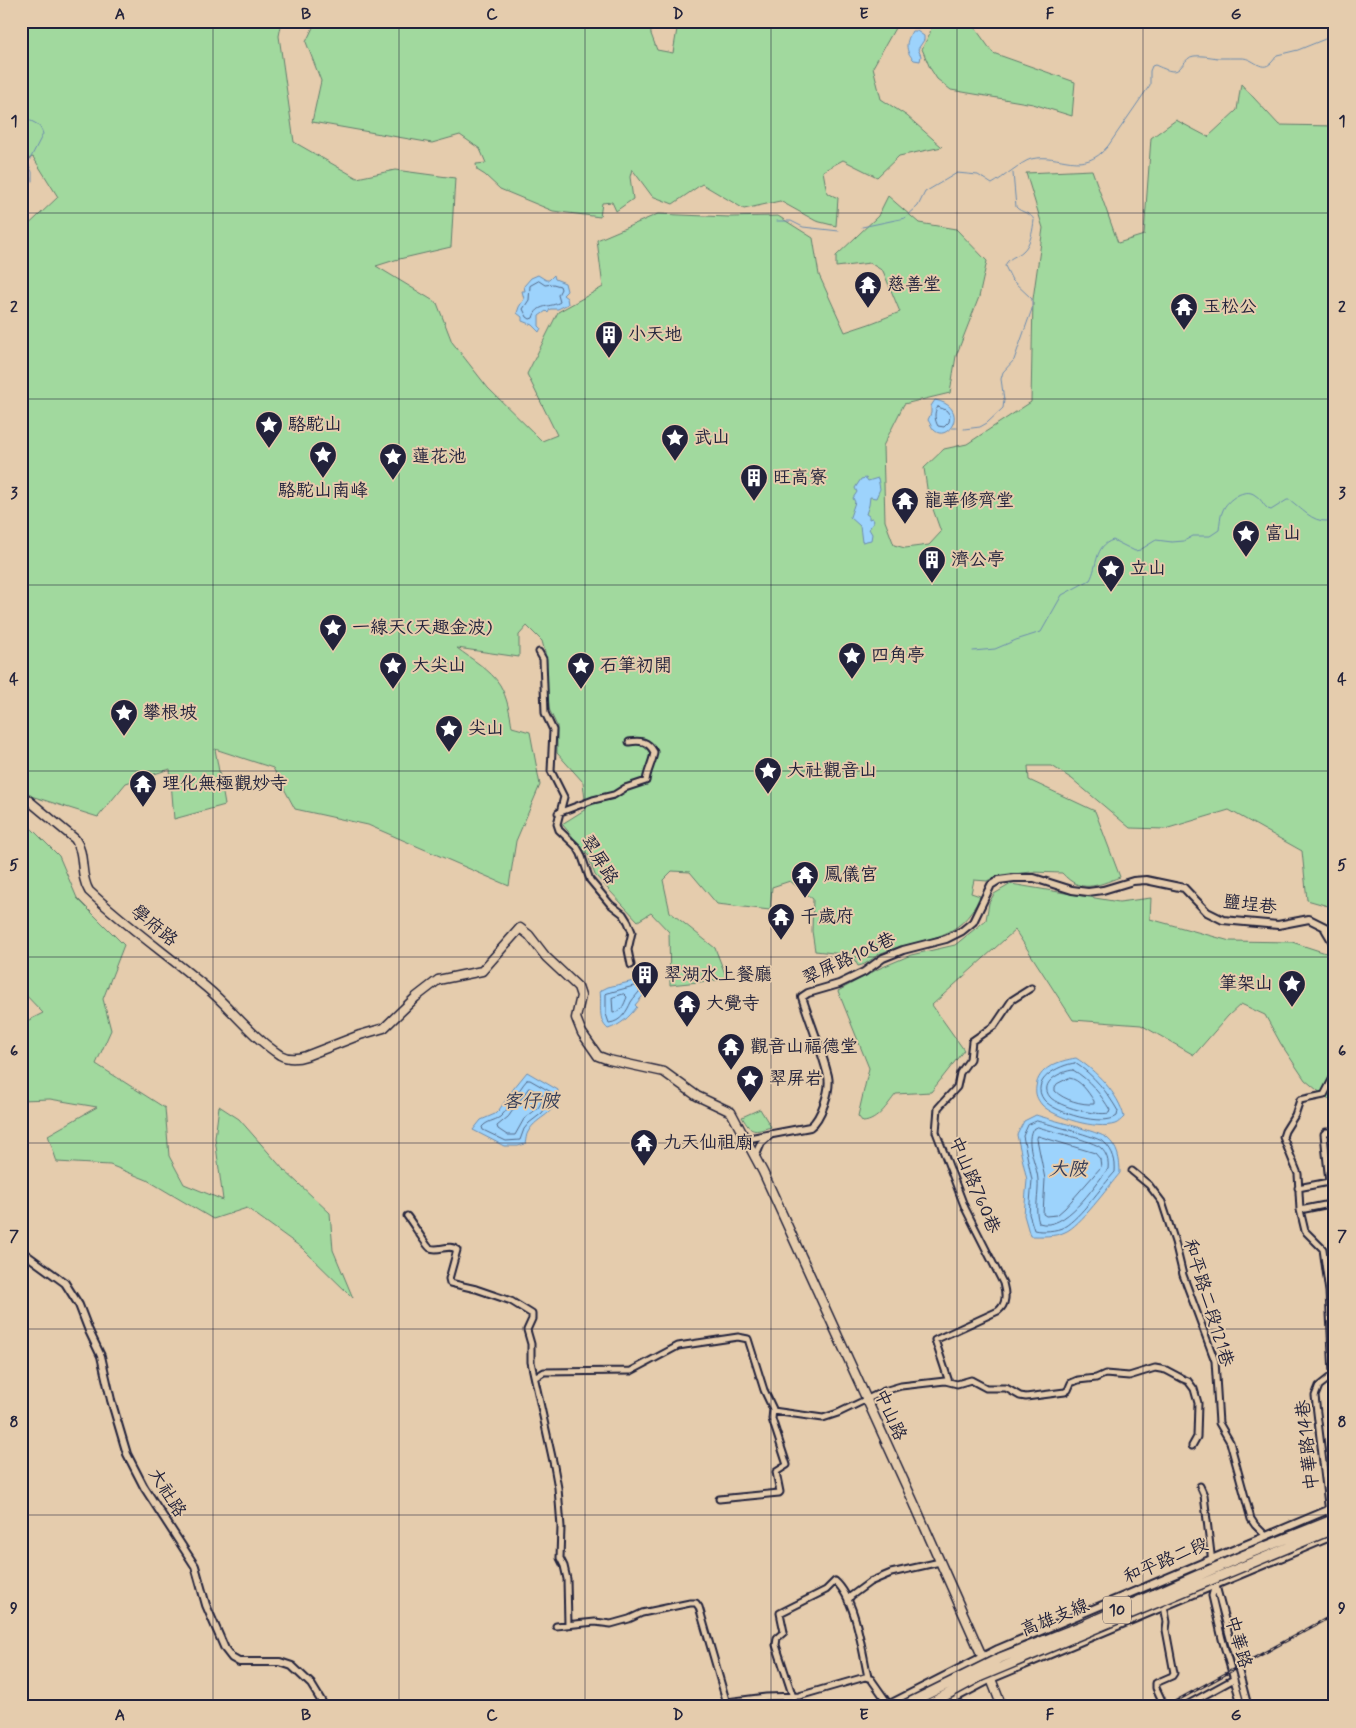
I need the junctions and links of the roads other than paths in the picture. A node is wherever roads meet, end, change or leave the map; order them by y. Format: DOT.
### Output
graph roads {
  1 [pos="539,652"];
  2 [pos="629,742"];
  3 [pos="21,794"];
  4 [pos="558,813"];
  5 [pos="980,910"];
  6 [pos="1328,928"];
  7 [pos="1335,932"];
  8 [pos="1335,947"];
  9 [pos="631,965"];
  10 [pos="1031,988"];
  11 [pos="1335,1074"];
  12 [pos="1335,1132"];
  13 [pos="772,1134"];
  14 [pos="746,1139"];
  15 [pos="755,1157"];
  16 [pos="1132,1171"];
  17 [pos="1298,1188"];
  18 [pos="1335,1203"];
  19 [pos="1300,1210"];
  20 [pos="407,1216"];
  21 [pos="21,1251"];
  22 [pos="536,1376"];
  23 [pos="949,1382"];
  24 [pos="866,1399"];
  25 [pos="774,1411"];
  26 [pos="1192,1446"];
  27 [pos="1200,1486"];
  28 [pos="719,1499"];
  29 [pos="1332,1508"];
  30 [pos="1335,1519"];
  31 [pos="1334,1533"];
  32 [pos="1266,1536"];
  33 [pos="1335,1544"];
  34 [pos="1211,1559"];
  35 [pos="940,1562"];
  36 [pos="1216,1584"];
  37 [pos="848,1601"];
  38 [pos="1164,1606"];
  39 [pos="568,1625"];
  40 [pos="556,1626"];
  41 [pos="1030,1636"];
  42 [pos="982,1656"];
  43 [pos="987,1668"];
  44 [pos="868,1677"];
  45 [pos="991,1679"];
  46 [pos="1234,1679"];
  47 [pos="793,1697"];
  48 [pos="728,1705"];
  49 [pos="888,1706"];
  50 [pos="325,1707"];
  51 [pos="901,1707"];
  52 [pos="924,1707"];
  53 [pos="937,1707"];
  54 [pos="1002,1707"];
  55 [pos="1165,1707"];
  56 [pos="1183,1707"];
  57 [pos="1242,1707"];
  58 [pos="1250,1707"];
  1 -- 4 [label="street, 翠屏路"];
  2 -- 4 [label="street"];
  3 -- 14 [label="main road, 學府路"];
  4 -- 9 [label="street, 翠屏路"];
  5 -- 6 [label="street, 鹽埕巷"];
  5 -- 13 [label="street, 翠屏路108巷"];
  6 -- 7 [label="street, 鹽埕巷"];
  6 -- 8 [label="street"];
  10 -- 23 [label="street, 中山路760巷"];
  11 -- 17 [label="street, 中華路14巷"];
  12 -- 17 [label="street"];
  13 -- 14 [label="street, 翠屏路108巷"];
  13 -- 15 [label="street"];
  14 -- 15 [label="main road, 中山路"];
  15 -- 24 [label="main road, 中山路"];
  16 -- 32 [label="street, 和平路二段121巷"];
  17 -- 19 [label="street, 中華路14巷"];
  18 -- 19 [label="street"];
  19 -- 29 [label="street, 中華路14巷"];
  20 -- 22 [label="street"];
  21 -- 50 [label="street, 大社路"];
  22 -- 25 [label="street"];
  22 -- 39 [label="street"];
  23 -- 24 [label="street"];
  23 -- 26 [label="street"];
  24 -- 25 [label="street"];
  24 -- 35 [label="main road, 中山路"];
  25 -- 28 [label="street"];
  27 -- 34 [label="street, 中華路"];
  29 -- 31 [label="street, 中華路14巷"];
  29 -- 32 [label="street, 和平路二段"];
  30 -- 51 [label="highway, 高雄支線 / 10, bridge"];
  31 -- 33 [label="street, 中華路14巷"];
  31 -- 36 [label="street"];
  31 -- 52 [label="highway, 高雄支線 / 10, bridge"];
  32 -- 34 [label="street, 和平路二段"];
  34 -- 36 [label="street, 中華路"];
  34 -- 41 [label="street, 和平路二段"];
  35 -- 37 [label="street"];
  35 -- 42 [label="main road, 中山路"];
  36 -- 38 [label="street"];
  36 -- 46 [label="street, 中華路"];
  36 -- 58 [label="street, 中華路"];
  37 -- 44 [label="street"];
  37 -- 47 [label="street"];
  38 -- 45 [label="street"];
  38 -- 55 [label="street"];
  39 -- 40 [label="street"];
  39 -- 48 [label="street"];
  41 -- 42 [label="street, 和平路二段"];
  41 -- 43 [label="street"];
  42 -- 43 [label="main road, 中山路"];
  42 -- 49 [label="street, 和平路二段"];
  43 -- 45 [label="main road, 中山路"];
  43 -- 53 [label="street"];
  44 -- 47 [label="street"];
  44 -- 49 [label="street"];
  45 -- 53 [label="street"];
  45 -- 54 [label="main road, 中山路"];
  46 -- 56 [label="street"];
  46 -- 57 [label="street, 中華路"];
  47 -- 48 [label="street"];
}
